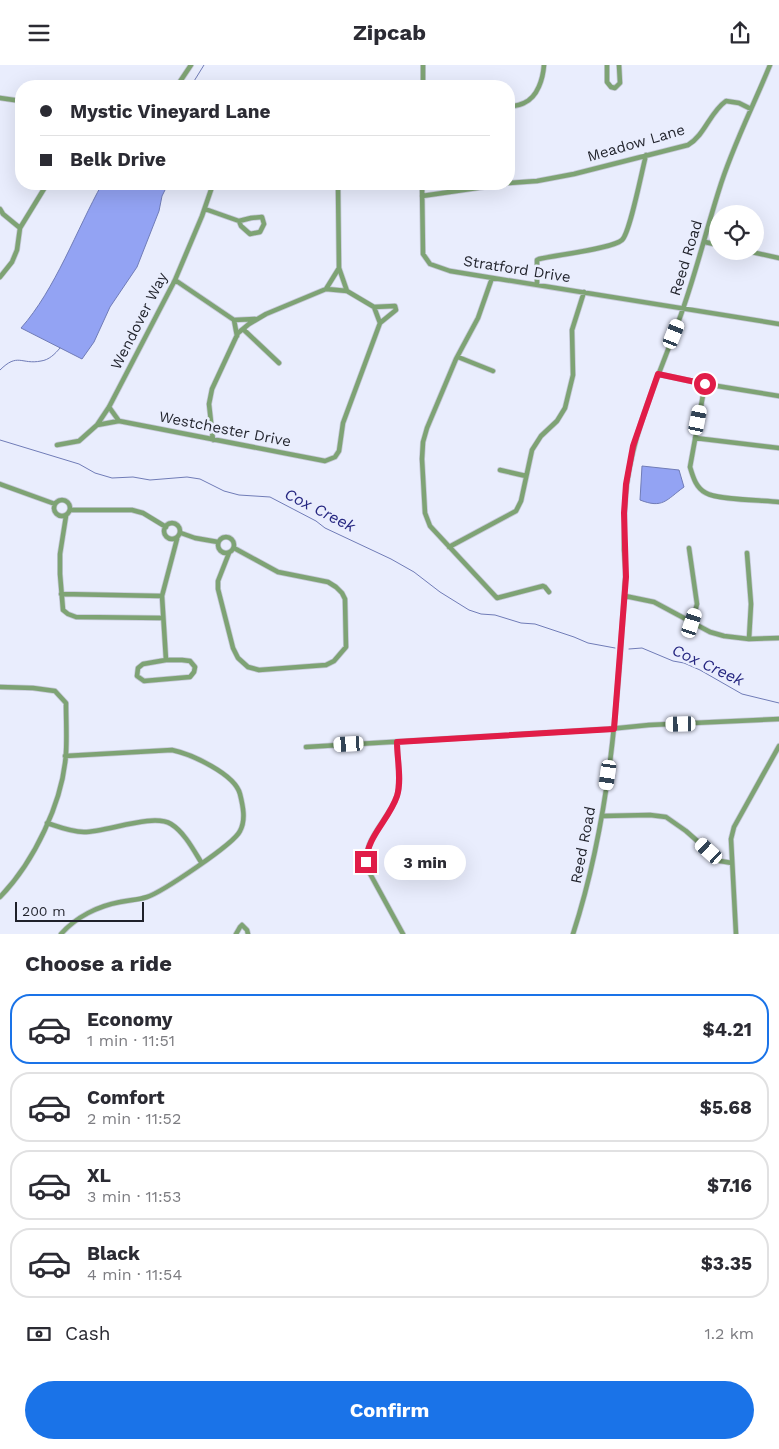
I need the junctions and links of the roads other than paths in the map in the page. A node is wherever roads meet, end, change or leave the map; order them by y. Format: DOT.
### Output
graph roads {
  1 [pos="190,65"];
  2 [pos="423,65"];
  3 [pos="544,65"];
  4 [pos="606,65"];
  5 [pos="619,65"];
  6 [pos="770,65"];
  7 [pos="185,80"];
  8 [pos="423,80"];
  9 [pos="0,98"];
  10 [pos="15,100"];
  11 [pos="515,105"];
  12 [pos="751,109"];
  13 [pos="646,155"];
  14 [pos="515,182"];
  15 [pos="43,190"];
  16 [pos="211,190"];
  17 [pos="338,190"];
  18 [pos="422,190"];
  19 [pos="457,190"];
  20 [pos="422,195"];
  21 [pos="0,209"];
  22 [pos="205,209"];
  23 [pos="239,221"];
  24 [pos="20,228"];
  25 [pos="705,242"];
  26 [pos="709,243"];
  27 [pos="764,255"];
  28 [pos="779,258"];
  29 [pos="339,268"];
  30 [pos="0,277"];
  31 [pos="492,277"];
  32 [pos="175,279"];
  33 [pos="537,285"];
  34 [pos="326,289"];
  35 [pos="347,291"];
  36 [pos="584,293"];
  37 [pos="374,307"];
  38 [pos="683,308"];
  39 [pos="257,319"];
  40 [pos="234,320"];
  41 [pos="380,323"];
  42 [pos="779,324"];
  43 [pos="244,329"];
  44 [pos="237,336"];
  45 [pos="458,357"];
  46 [pos="279,363"];
  47 [pos="493,371"];
  48 [pos="658,374"];
  49 [pos="705,384"];
  50 [pos="779,396"];
  51 [pos="109,407"];
  52 [pos="119,421"];
  53 [pos="97,425"];
  54 [pos="695,438"];
  55 [pos="213,440"];
  56 [pos="58,445"];
  57 [pos="779,448"];
  58 [pos="500,470"];
  59 [pos="526,476"];
  60 [pos="0,483"];
  61 [pos="779,502"];
  62 [pos="55,504"];
  63 [pos="70,510"];
  64 [pos="66,515"];
  65 [pos="166,527"];
  66 [pos="180,533"];
  67 [pos="177,539"];
  68 [pos="218,542"];
  69 [pos="449,547"];
  70 [pos="234,548"];
  71 [pos="689,548"];
  72 [pos="229,553"];
  73 [pos="748,553"];
  74 [pos="549,592"];
  75 [pos="61,594"];
  76 [pos="162,596"];
  77 [pos="625,596"];
  78 [pos="163,618"];
  79 [pos="692,623"];
  80 [pos="779,638"];
  81 [pos="749,639"];
  82 [pos="166,660"];
  83 [pos="0,687"];
  84 [pos="779,719"];
  85 [pos="614,729"];
  86 [pos="397,742"];
  87 [pos="779,746"];
  88 [pos="306,747"];
  89 [pos="65,756"];
  90 [pos="602,816"];
  91 [pos="47,823"];
  92 [pos="201,862"];
  93 [pos="732,863"];
  94 [pos="0,897"];
  95 [pos="61,934"];
  96 [pos="236,934"];
  97 [pos="248,934"];
  98 [pos="403,934"];
  99 [pos="574,934"];
  100 [pos="736,934"];
  1 -- 7 [label="street"];
  2 -- 8 [label="street"];
  3 -- 11 [label="street"];
  4 -- 5 [label="street"];
  6 -- 12 [label="street, Reed Road"];
  9 -- 10 [label="street"];
  12 -- 13 [label="street, Meadow Lane"];
  12 -- 25 [label="street, Reed Road"];
  13 -- 14 [label="street, Meadow Lane"];
  13 -- 33 [label="street"];
  15 -- 24 [label="street"];
  16 -- 22 [label="street, Wendover Way"];
  17 -- 29 [label="street"];
  18 -- 20 [label="street, Stratford Drive"];
  19 -- 20 [label="street, Meadow Lane"];
  20 -- 31 [label="street, Stratford Drive"];
  21 -- 24 [label="street"];
  22 -- 23 [label="street"];
  22 -- 32 [label="street, Wendover Way"];
  23 -- 23 [label="street"];
  24 -- 30 [label="street"];
  25 -- 26 [label="street"];
  25 -- 38 [label="street, Reed Road"];
  27 -- 28 [label="street"];
  29 -- 34 [label="street"];
  29 -- 35 [label="street"];
  31 -- 33 [label="street, Stratford Drive"];
  31 -- 45 [label="street"];
  32 -- 40 [label="street"];
  32 -- 51 [label="street, Wendover Way"];
  33 -- 36 [label="street, Stratford Drive"];
  34 -- 35 [label="street"];
  34 -- 39 [label="street"];
  35 -- 37 [label="street"];
  36 -- 38 [label="street, Stratford Drive"];
  36 -- 59 [label="street"];
  37 -- 41 [label="street"];
  37 -- 41 [label="street"];
  38 -- 42 [label="street, Stratford Drive"];
  38 -- 48 [label="street, Reed Road"];
  39 -- 40 [label="street"];
  39 -- 43 [label="street"];
  40 -- 44 [label="street"];
  41 -- 55 [label="street, Westchester Drive"];
  43 -- 44 [label="street"];
  43 -- 46 [label="street"];
  44 -- 55 [label="street"];
  45 -- 47 [label="street"];
  45 -- 69 [label="street"];
  48 -- 49 [label="street"];
  48 -- 77 [label="street, Reed Road"];
  49 -- 50 [label="street"];
  49 -- 54 [label="street"];
  51 -- 52 [label="street"];
  51 -- 53 [label="street, Wendover Way"];
  52 -- 53 [label="street"];
  52 -- 55 [label="street, Westchester Drive"];
  53 -- 56 [label="street, Wendover Way"];
  54 -- 57 [label="street"];
  54 -- 61 [label="street"];
  58 -- 59 [label="street"];
  59 -- 69 [label="street"];
  60 -- 62 [label="street"];
  62 -- 63 [label="street"];
  62 -- 64 [label="street"];
  63 -- 64 [label="street"];
  63 -- 65 [label="street"];
  64 -- 75 [label="street"];
  65 -- 66 [label="street"];
  65 -- 67 [label="street"];
  66 -- 67 [label="street"];
  66 -- 68 [label="street"];
  67 -- 76 [label="street"];
  68 -- 70 [label="street"];
  68 -- 72 [label="street"];
  69 -- 74 [label="street"];
  70 -- 72 [label="street"];
  70 -- 72 [label="street"];
  71 -- 79 [label="street"];
  73 -- 81 [label="street"];
  75 -- 76 [label="street"];
  75 -- 78 [label="street"];
  76 -- 78 [label="street"];
  77 -- 79 [label="street"];
  77 -- 85 [label="street, Reed Road"];
  78 -- 82 [label="street"];
  79 -- 81 [label="street"];
  80 -- 81 [label="street"];
  82 -- 82 [label="street"];
  83 -- 89 [label="street"];
  84 -- 85 [label="street"];
  85 -- 86 [label="street"];
  85 -- 90 [label="street, Reed Road"];
  86 -- 88 [label="street"];
  86 -- 98 [label="street"];
  87 -- 93 [label="street"];
  89 -- 91 [label="street"];
  89 -- 92 [label="street"];
  90 -- 93 [label="street"];
  90 -- 99 [label="street, Reed Road"];
  91 -- 92 [label="street"];
  91 -- 94 [label="street"];
  92 -- 95 [label="street"];
  93 -- 100 [label="street"];
  96 -- 97 [label="street"];
}
